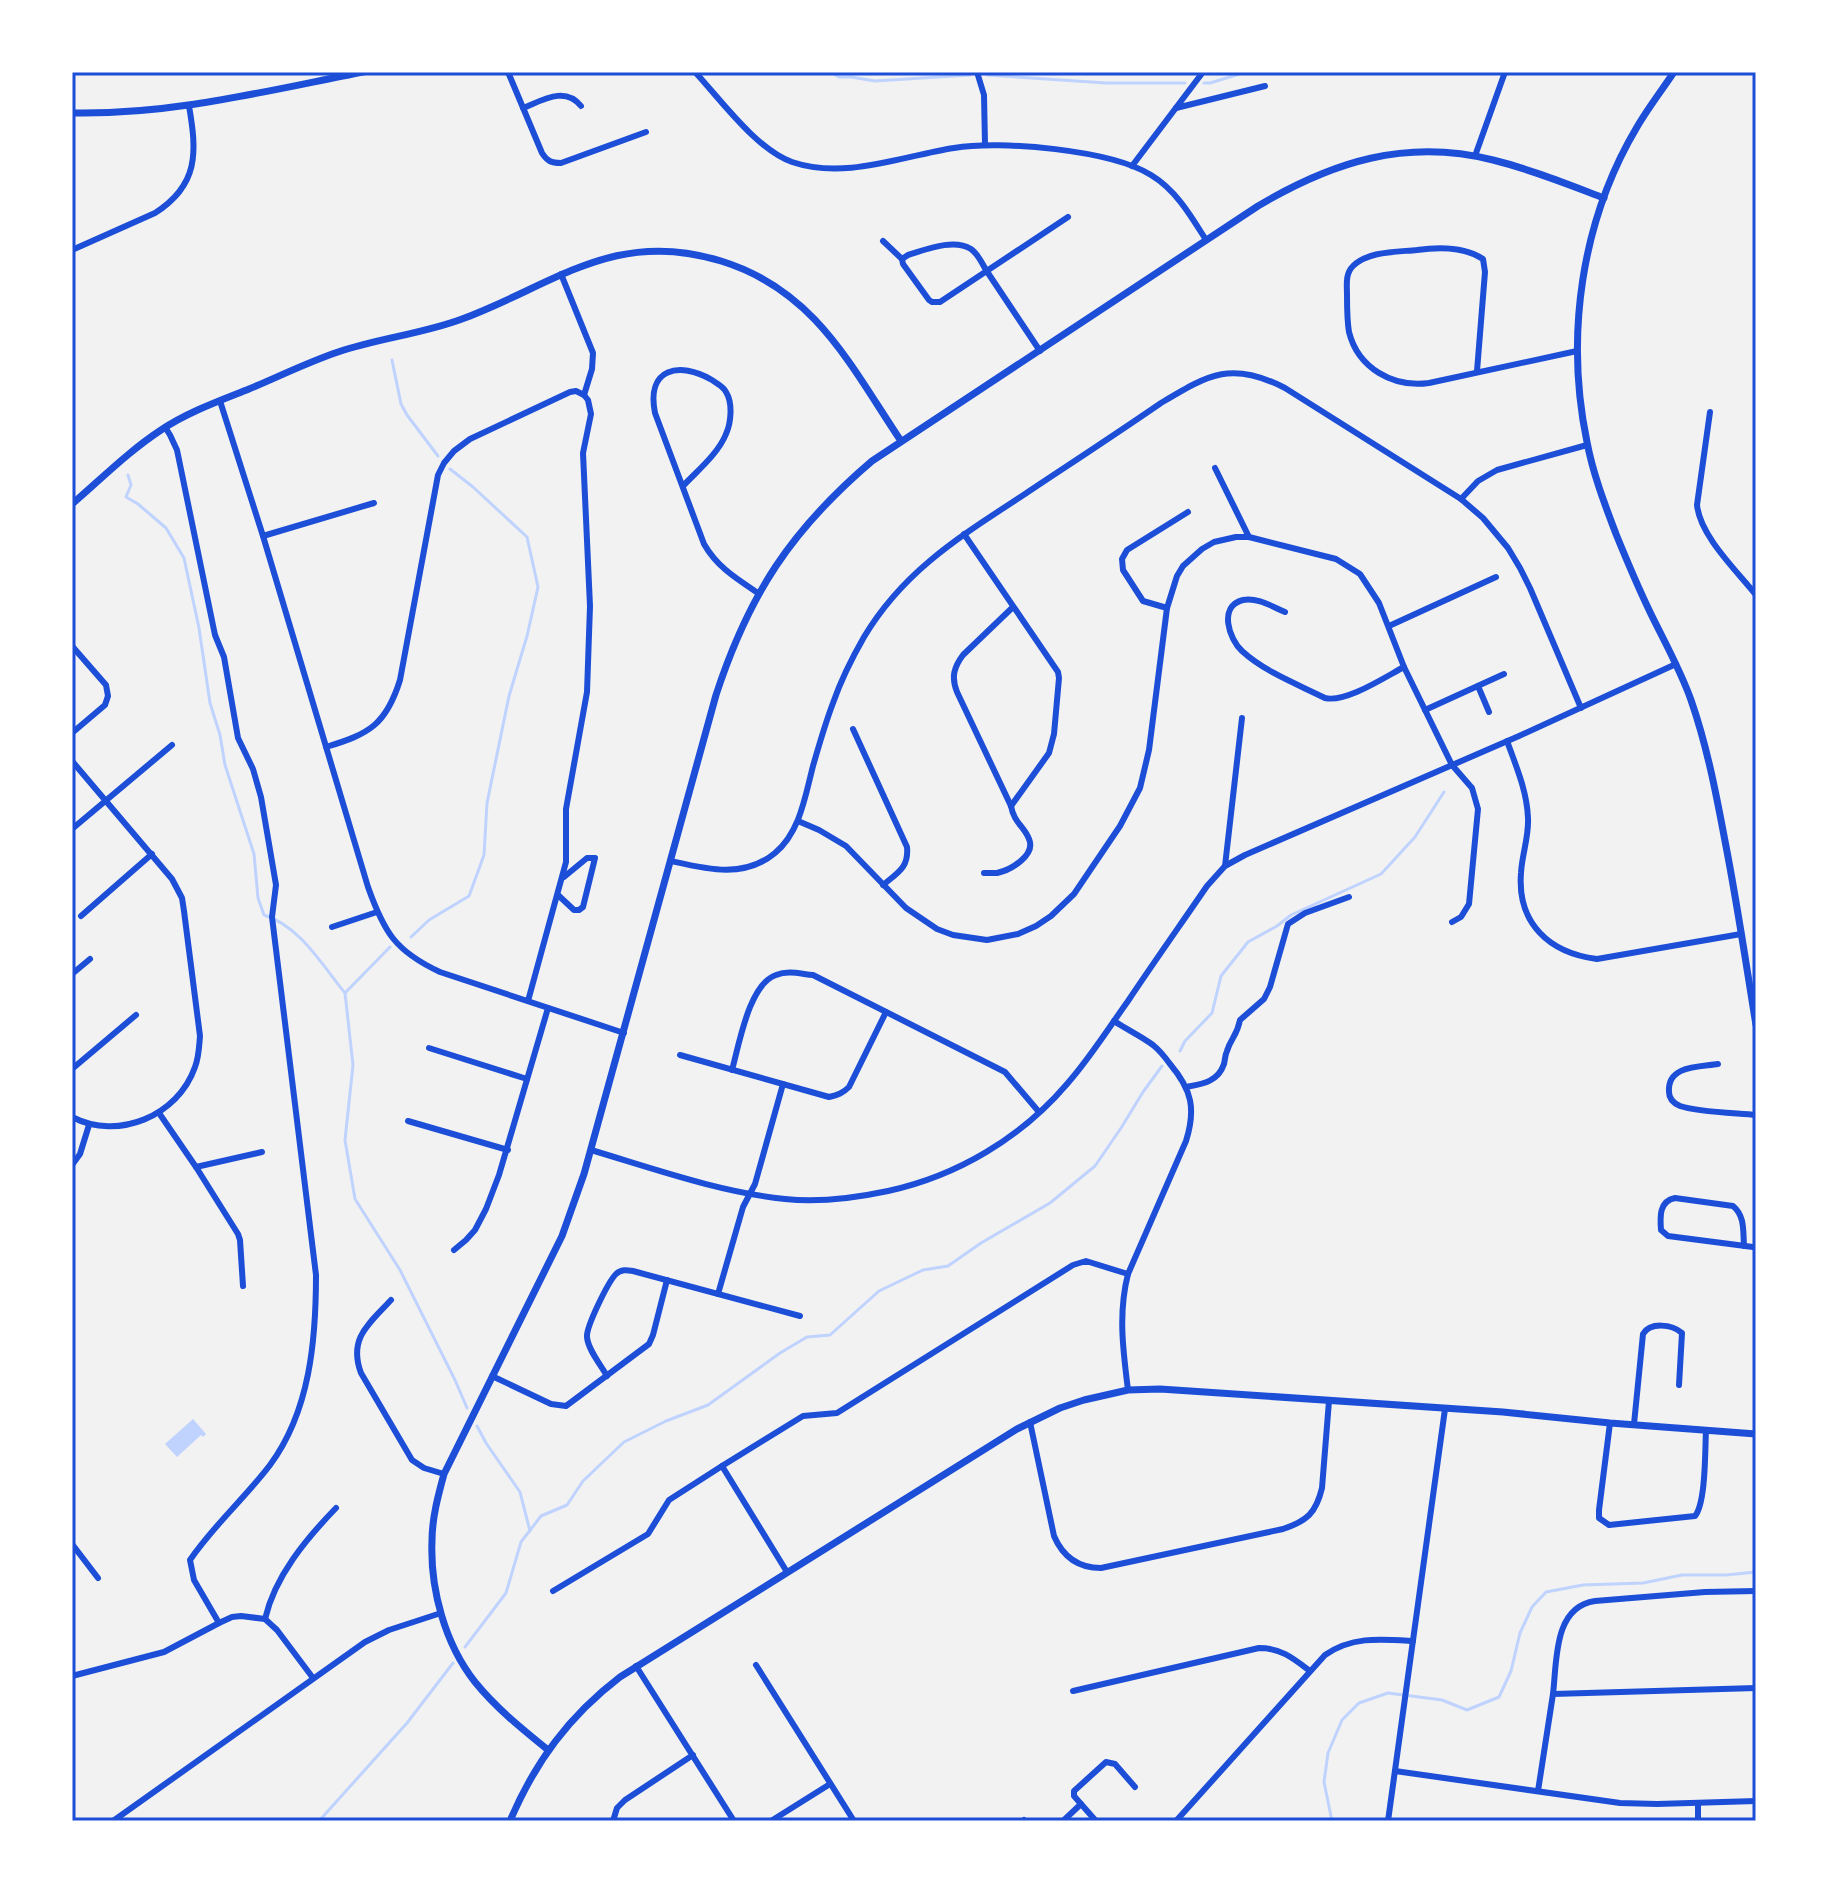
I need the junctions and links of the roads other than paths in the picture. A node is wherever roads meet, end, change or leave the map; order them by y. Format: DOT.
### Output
graph roads {
  1 [pos="363,72"];
  2 [pos="508,72"];
  3 [pos="695,72"];
  4 [pos="977,72"];
  5 [pos="1203,72"];
  6 [pos="1505,72"];
  7 [pos="1674,72"];
  8 [pos="350,73"];
  9 [pos="1265,86"];
  10 [pos="189,106"];
  11 [pos="581,106"];
  12 [pos="523,108"];
  13 [pos="1176,108"];
  14 [pos="72,113"];
  15 [pos="646,132"];
  16 [pos="985,144"];
  17 [pos="1475,156"];
  18 [pos="1132,166"];
  19 [pos="1604,198"];
  20 [pos="1068,217"];
  21 [pos="1206,240"];
  22 [pos="883,241"];
  23 [pos="72,250"];
  24 [pos="902,259"];
  25 [pos="986,270"];
  26 [pos="561,274"];
  27 [pos="1040,351"];
  28 [pos="1577,351"];
  29 [pos="1477,371"];
  30 [pos="581,394"];
  31 [pos="220,401"];
  32 [pos="1710,412"];
  33 [pos="165,427"];
  34 [pos="901,441"];
  35 [pos="1587,445"];
  36 [pos="1215,468"];
  37 [pos="683,486"];
  38 [pos="1461,499"];
  39 [pos="374,503"];
  40 [pos="72,504"];
  41 [pos="1188,512"];
  42 [pos="964,534"];
  43 [pos="263,536"];
  44 [pos="1249,537"];
  45 [pos="1496,577"];
  46 [pos="758,593"];
  47 [pos="1756,595"];
  48 [pos="1013,607"];
  49 [pos="1167,608"];
  50 [pos="1285,612"];
  51 [pos="1389,626"];
  52 [pos="72,646"];
  53 [pos="1676,664"];
  54 [pos="1404,667"];
  55 [pos="1504,674"];
  56 [pos="1478,686"];
  57 [pos="1581,708"];
  58 [pos="1425,710"];
  59 [pos="1489,712"];
  60 [pos="1242,718"];
  61 [pos="853,729"];
  62 [pos="72,733"];
  63 [pos="1507,741"];
  64 [pos="172,745"];
  65 [pos="326,747"];
  66 [pos="72,761"];
  67 [pos="1452,765"];
  68 [pos="105,800"];
  69 [pos="1011,806"];
  70 [pos="798,821"];
  71 [pos="72,829"];
  72 [pos="152,854"];
  73 [pos="671,861"];
  74 [pos="1225,866"];
  75 [pos="984,873"];
  76 [pos="563,879"];
  77 [pos="883,885"];
  78 [pos="558,895"];
  79 [pos="1349,897"];
  80 [pos="377,912"];
  81 [pos="81,916"];
  82 [pos="1452,922"];
  83 [pos="332,927"];
  84 [pos="1741,934"];
  85 [pos="90,959"];
  86 [pos="72,974"];
  87 [pos="528,1001"];
  88 [pos="548,1008"];
  89 [pos="886,1012"];
  90 [pos="136,1015"];
  91 [pos="1114,1021"];
  92 [pos="1756,1025"];
  93 [pos="624,1033"];
  94 [pos="429,1048"];
  95 [pos="680,1055"];
  96 [pos="1718,1064"];
  97 [pos="72,1069"];
  98 [pos="732,1070"];
  99 [pos="527,1079"];
  100 [pos="783,1084"];
  101 [pos="1186,1087"];
  102 [pos="1039,1112"];
  103 [pos="159,1113"];
  104 [pos="1756,1115"];
  105 [pos="72,1117"];
  106 [pos="408,1121"];
  107 [pos="89,1125"];
  108 [pos="508,1150"];
  109 [pos="591,1150"];
  110 [pos="262,1152"];
  111 [pos="72,1165"];
  112 [pos="196,1167"];
  113 [pos="751,1194"];
  114 [pos="1744,1246"];
  115 [pos="1756,1247"];
  116 [pos="454,1250"];
  117 [pos="1128,1274"];
  118 [pos="667,1280"];
  119 [pos="243,1286"];
  120 [pos="718,1294"];
  121 [pos="391,1300"];
  122 [pos="800,1316"];
  123 [pos="492,1376"];
  124 [pos="607,1376"];
  125 [pos="1679,1385"];
  126 [pos="1128,1390"];
  127 [pos="1329,1401"];
  128 [pos="1445,1409"];
  129 [pos="1030,1422"];
  130 [pos="1610,1423"];
  131 [pos="1634,1424"];
  132 [pos="1706,1430"];
  133 [pos="1756,1434"];
  134 [pos="722,1466"];
  135 [pos="444,1474"];
  136 [pos="336,1508"];
  137 [pos="72,1544"];
  138 [pos="787,1572"];
  139 [pos="98,1578"];
  140 [pos="553,1591"];
  141 [pos="1756,1591"];
  142 [pos="441,1613"];
  143 [pos="265,1619"];
  144 [pos="219,1623"];
  145 [pos="1413,1641"];
  146 [pos="756,1665"];
  147 [pos="636,1666"];
  148 [pos="1310,1671"];
  149 [pos="72,1676"];
  150 [pos="313,1678"];
  151 [pos="1756,1688"];
  152 [pos="1073,1691"];
  153 [pos="1553,1694"];
  154 [pos="548,1750"];
  155 [pos="693,1755"];
  156 [pos="1395,1771"];
  157 [pos="830,1784"];
  158 [pos="1135,1787"];
  159 [pos="1538,1791"];
  160 [pos="1756,1801"];
  161 [pos="1698,1803"];
  162 [pos="1081,1804"];
  163 [pos="113,1821"];
  164 [pos="510,1821"];
  165 [pos="613,1821"];
  166 [pos="734,1821"];
  167 [pos="771,1821"];
  168 [pos="854,1821"];
  169 [pos="1063,1821"];
  170 [pos="1096,1821"];
  171 [pos="1176,1821"];
  172 [pos="1388,1821"];
  173 [pos="1698,1821"];
  1 -- 8 [label="street"];
  2 -- 12 [label="street"];
  3 -- 16 [label="street"];
  4 -- 16 [label="street"];
  5 -- 13 [label="street"];
  6 -- 17 [label="street"];
  7 -- 19 [label="street"];
  8 -- 10 [label="street"];
  9 -- 13 [label="street"];
  10 -- 14 [label="street"];
  10 -- 23 [label="street"];
  11 -- 12 [label="street"];
  12 -- 15 [label="street"];
  13 -- 18 [label="street"];
  16 -- 18 [label="street"];
  17 -- 19 [label="street"];
  17 -- 21 [label="street"];
  18 -- 21 [label="street"];
  19 -- 28 [label="street"];
  20 -- 25 [label="street"];
  21 -- 27 [label="street"];
  22 -- 24 [label="street"];
  24 -- 25 [label="street"];
  24 -- 25 [label="street"];
  25 -- 27 [label="street"];
  26 -- 30 [label="street"];
  26 -- 31 [label="street"];
  26 -- 34 [label="street"];
  27 -- 34 [label="street"];
  28 -- 29 [label="street"];
  28 -- 35 [label="street"];
  29 -- 29 [label="street"];
  30 -- 65 [label="street"];
  30 -- 76 [label="street"];
  31 -- 33 [label="street"];
  31 -- 43 [label="street"];
  32 -- 47 [label="street"];
  33 -- 40 [label="street"];
  33 -- 144 [label="street"];
  34 -- 46 [label="street"];
  35 -- 38 [label="street"];
  35 -- 53 [label="street"];
  36 -- 44 [label="street"];
  37 -- 37 [label="street"];
  37 -- 46 [label="street"];
  38 -- 42 [label="street"];
  38 -- 57 [label="street"];
  39 -- 43 [label="street"];
  41 -- 49 [label="street"];
  42 -- 48 [label="street"];
  42 -- 70 [label="street"];
  43 -- 65 [label="street"];
  44 -- 49 [label="street"];
  44 -- 51 [label="street"];
  45 -- 51 [label="street"];
  46 -- 73 [label="street"];
  48 -- 69 [label="street"];
  48 -- 69 [label="street"];
  49 -- 77 [label="street"];
  50 -- 54 [label="street"];
  51 -- 54 [label="street"];
  52 -- 62 [label="street"];
  53 -- 57 [label="street"];
  53 -- 84 [label="street"];
  54 -- 58 [label="street"];
  55 -- 56 [label="street"];
  56 -- 58 [label="street"];
  56 -- 59 [label="street"];
  57 -- 63 [label="street"];
  58 -- 67 [label="street"];
  60 -- 74 [label="street"];
  61 -- 77 [label="street"];
  63 -- 67 [label="street"];
  63 -- 84 [label="street"];
  64 -- 68 [label="street"];
  65 -- 80 [label="street"];
  66 -- 68 [label="street"];
  67 -- 74 [label="street"];
  67 -- 82 [label="street"];
  68 -- 71 [label="street"];
  68 -- 72 [label="street"];
  69 -- 75 [label="street"];
  70 -- 73 [label="street"];
  70 -- 77 [label="street"];
  72 -- 81 [label="street"];
  72 -- 103 [label="street"];
  73 -- 93 [label="street"];
  74 -- 91 [label="street"];
  76 -- 78 [label="street"];
  76 -- 78 [label="street"];
  78 -- 87 [label="street"];
  79 -- 101 [label="street"];
  80 -- 83 [label="street"];
  80 -- 87 [label="street"];
  84 -- 92 [label="street"];
  85 -- 86 [label="street"];
  87 -- 88 [label="street"];
  88 -- 93 [label="street"];
  88 -- 99 [label="street"];
  89 -- 98 [label="street"];
  89 -- 100 [label="street"];
  89 -- 102 [label="street"];
  90 -- 97 [label="street"];
  91 -- 101 [label="street"];
  91 -- 102 [label="street"];
  93 -- 109 [label="street"];
  94 -- 99 [label="street"];
  95 -- 98 [label="street"];
  96 -- 104 [label="street"];
  98 -- 100 [label="street"];
  99 -- 108 [label="street"];
  100 -- 113 [label="street"];
  101 -- 117 [label="street"];
  102 -- 113 [label="street"];
  103 -- 107 [label="street"];
  103 -- 112 [label="street"];
  105 -- 107 [label="street"];
  106 -- 108 [label="street"];
  107 -- 111 [label="street"];
  108 -- 116 [label="street"];
  109 -- 113 [label="street"];
  109 -- 123 [label="street"];
  110 -- 112 [label="street"];
  112 -- 119 [label="street"];
  113 -- 120 [label="street"];
  114 -- 114 [label="street"];
  114 -- 115 [label="street"];
  117 -- 126 [label="street"];
  117 -- 134 [label="street"];
  118 -- 120 [label="street"];
  118 -- 124 [label="street"];
  118 -- 124 [label="street"];
  120 -- 122 [label="street"];
  121 -- 135 [label="street"];
  123 -- 124 [label="street"];
  123 -- 135 [label="street"];
  125 -- 131 [label="street"];
  126 -- 127 [label="street"];
  126 -- 129 [label="street"];
  127 -- 128 [label="street"];
  127 -- 129 [label="street"];
  128 -- 130 [label="street"];
  128 -- 145 [label="street"];
  129 -- 138 [label="street"];
  130 -- 131 [label="street"];
  130 -- 132 [label="street"];
  131 -- 132 [label="street"];
  132 -- 133 [label="street"];
  134 -- 138 [label="street"];
  134 -- 140 [label="street"];
  135 -- 142 [label="street"];
  136 -- 143 [label="street"];
  137 -- 139 [label="street"];
  138 -- 147 [label="street"];
  141 -- 153 [label="street"];
  142 -- 150 [label="street"];
  142 -- 154 [label="street"];
  143 -- 144 [label="street"];
  143 -- 150 [label="street"];
  144 -- 149 [label="street"];
  145 -- 148 [label="street"];
  145 -- 156 [label="street"];
  146 -- 157 [label="street"];
  147 -- 154 [label="street"];
  147 -- 155 [label="street"];
  148 -- 152 [label="street"];
  148 -- 171 [label="street"];
  150 -- 163 [label="street"];
  151 -- 153 [label="street"];
  153 -- 159 [label="street"];
  154 -- 164 [label="street"];
  155 -- 165 [label="street"];
  155 -- 166 [label="street"];
  156 -- 159 [label="street"];
  156 -- 172 [label="street"];
  157 -- 167 [label="street"];
  157 -- 168 [label="street"];
  158 -- 162 [label="street"];
  159 -- 161 [label="street"];
  160 -- 161 [label="street"];
  161 -- 173 [label="street"];
  162 -- 169 [label="street"];
  162 -- 170 [label="street"];
}
